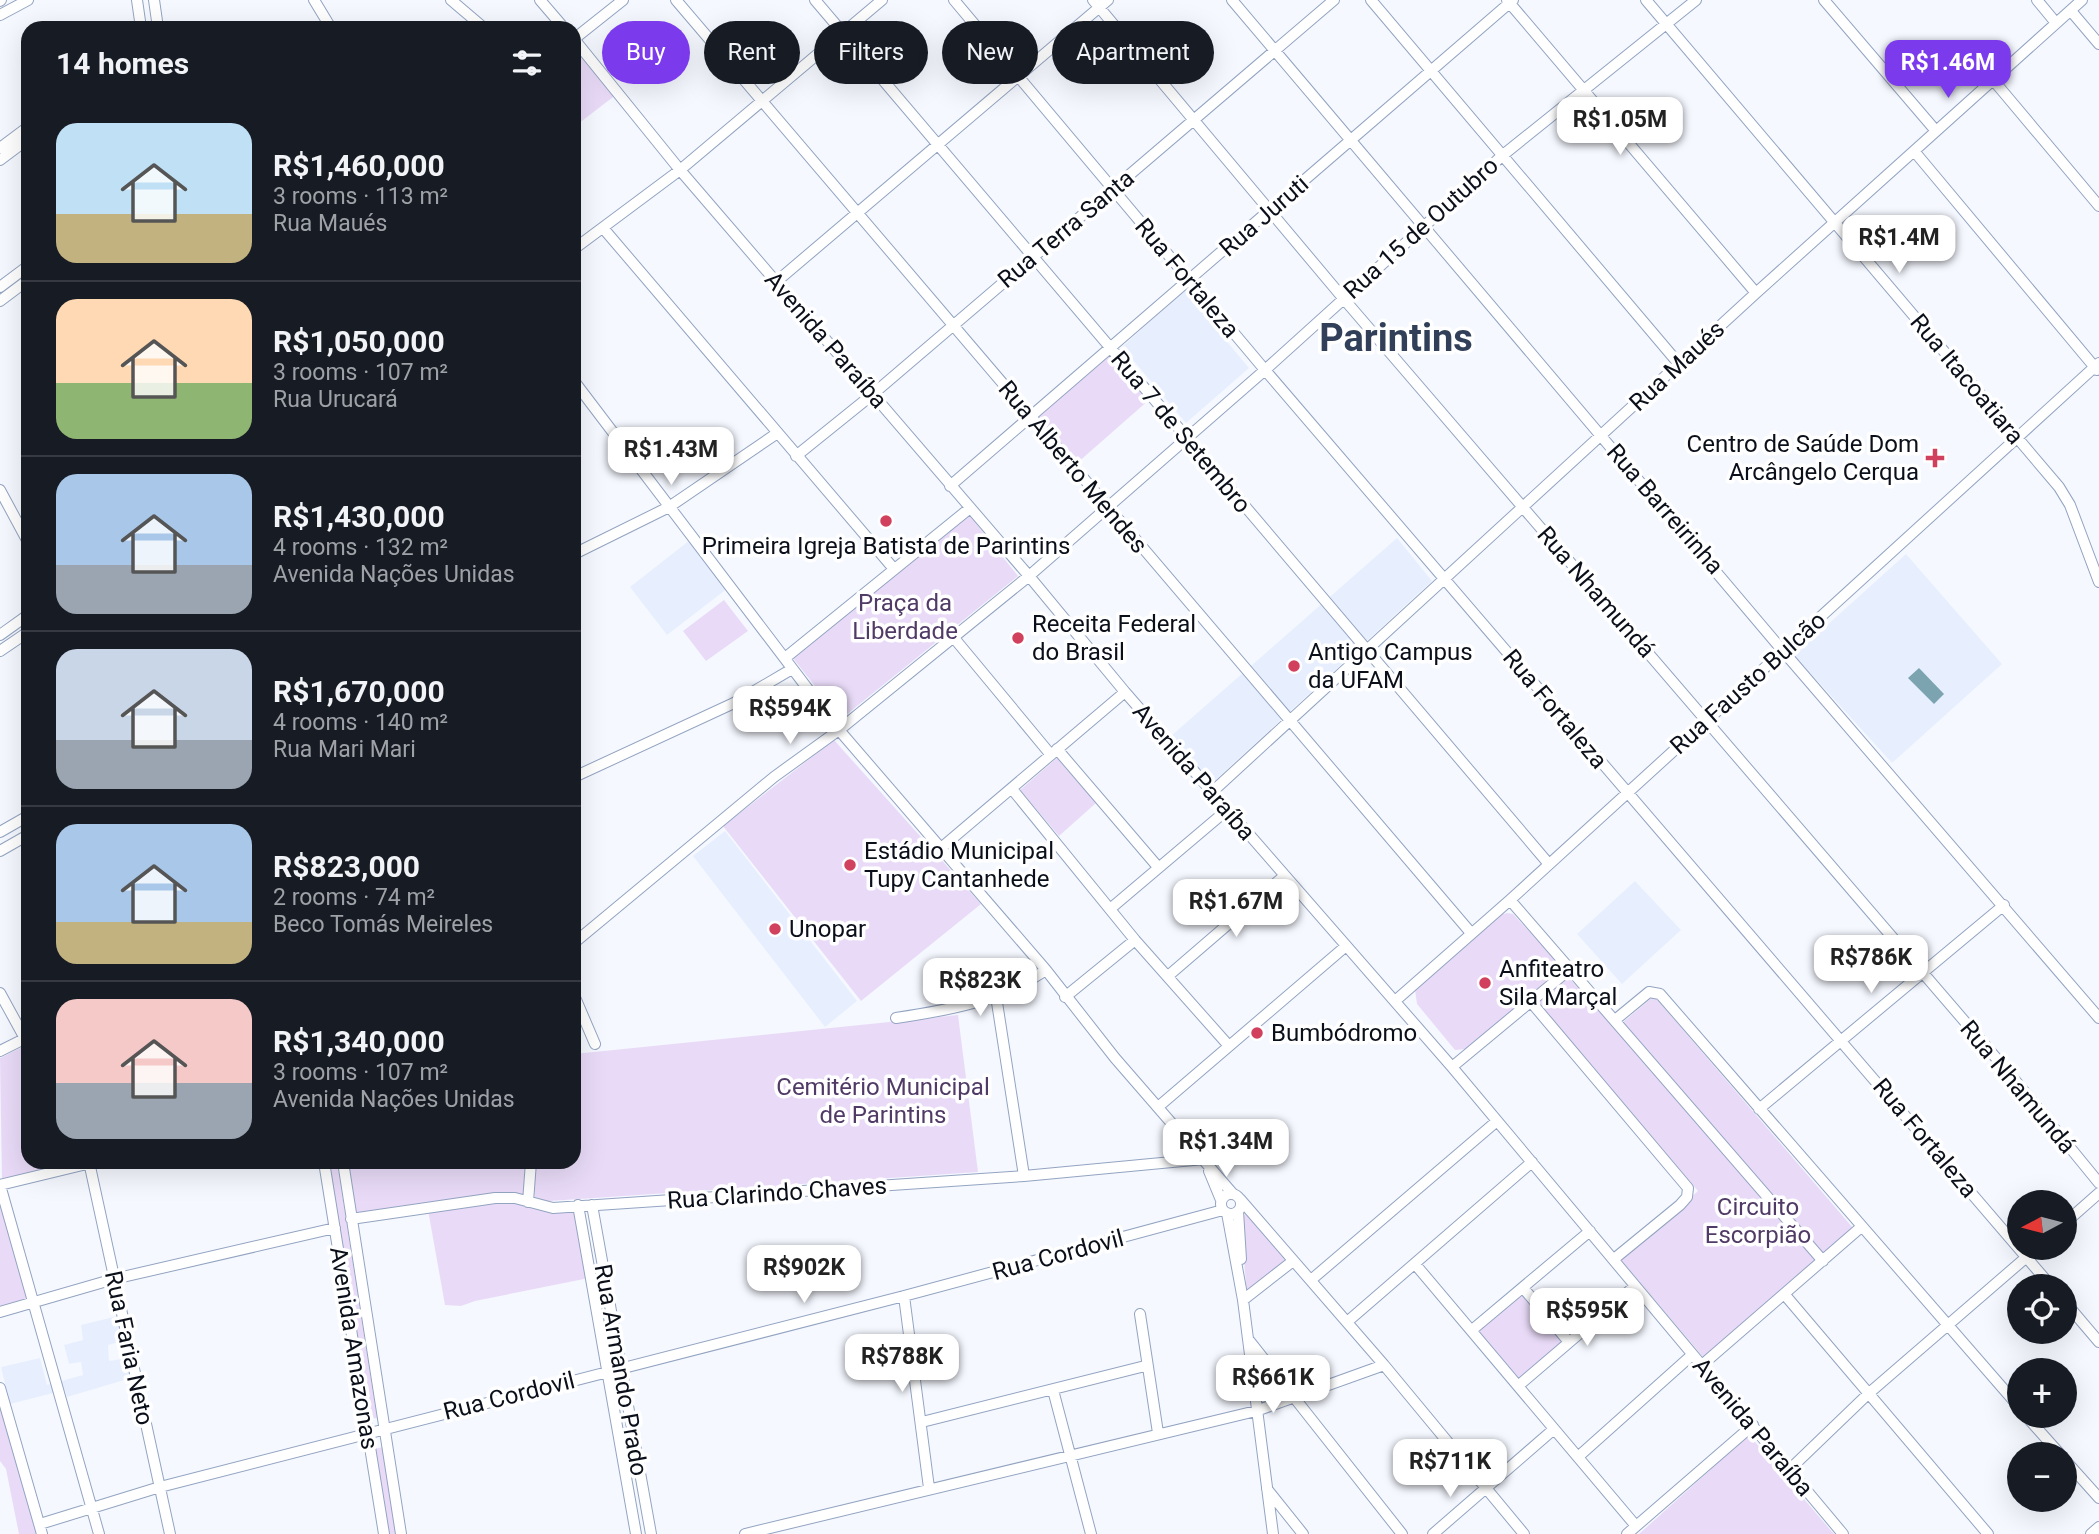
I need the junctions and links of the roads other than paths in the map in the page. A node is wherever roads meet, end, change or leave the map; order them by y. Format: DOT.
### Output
graph roads {
  1 [pos="27,0"];
  2 [pos="137,0"];
  3 [pos="154,0"];
  4 [pos="314,0"];
  5 [pos="451,0"];
  6 [pos="541,0"];
  7 [pos="623,0"];
  8 [pos="676,0"];
  9 [pos="815,0"];
  10 [pos="882,0"];
  11 [pos="954,0"];
  12 [pos="1232,0"];
  13 [pos="1334,0"];
  14 [pos="1371,0"];
  15 [pos="1646,0"];
  16 [pos="1696,0"];
  17 [pos="1824,0"];
  18 [pos="2037,0"];
  19 [pos="2082,0"];
  20 [pos="1510,1"];
  21 [pos="1100,3"];
  22 [pos="2071,11"];
  23 [pos="0,15"];
  24 [pos="140,21"];
  25 [pos="157,21"];
  26 [pos="327,21"];
  27 [pos="476,21"];
  28 [pos="558,21"];
  29 [pos="832,21"];
  30 [pos="858,21"];
  31 [pos="972,21"];
  32 [pos="2056,23"];
  33 [pos="1667,25"];
  34 [pos="581,33"];
  35 [pos="2099,44"];
  36 [pos="581,48"];
  37 [pos="1275,50"];
  38 [pos="814,58"];
  39 [pos="1038,58"];
  40 [pos="1432,72"];
  41 [pos="1994,81"];
  42 [pos="887,84"];
  43 [pos="1008,84"];
  44 [pos="1025,84"];
  45 [pos="1585,91"];
  46 [pos="762,102"];
  47 [pos="1195,118"];
  48 [pos="1936,131"];
  49 [pos="21,132"];
  50 [pos="1352,141"];
  51 [pos="938,143"];
  52 [pos="21,144"];
  53 [pos="0,148"];
  54 [pos="1914,151"];
  55 [pos="1503,155"];
  56 [pos="0,160"];
  57 [pos="680,170"];
  58 [pos="1113,190"];
  59 [pos="2099,206"];
  60 [pos="1269,210"];
  61 [pos="857,214"];
  62 [pos="1834,222"];
  63 [pos="604,228"];
  64 [pos="1424,229"];
  65 [pos="581,245"];
  66 [pos="1033,256"];
  67 [pos="21,271"];
  68 [pos="1190,280"];
  69 [pos="776,282"];
  70 [pos="21,285"];
  71 [pos="0,287"];
  72 [pos="1756,293"];
  73 [pos="1343,298"];
  74 [pos="0,301"];
  75 [pos="952,325"];
  76 [pos="1111,348"];
  77 [pos="1679,364"];
  78 [pos="2097,367"];
  79 [pos="1265,370"];
  80 [pos="581,390"];
  81 [pos="873,394"];
  82 [pos="1030,418"];
  83 [pos="776,434"];
  84 [pos="1602,436"];
  85 [pos="1188,438"];
  86 [pos="2017,439"];
  87 [pos="796,456"];
  88 [pos="950,486"];
  89 [pos="0,490"];
  90 [pos="1107,506"];
  91 [pos="669,507"];
  92 [pos="1522,507"];
  93 [pos="970,508"];
  94 [pos="21,529"];
  95 [pos="581,551"];
  96 [pos="894,569"];
  97 [pos="1029,576"];
  98 [pos="1444,579"];
  99 [pos="2099,582"];
  100 [pos="21,620"];
  101 [pos="0,635"];
  102 [pos="21,637"];
  103 [pos="954,638"];
  104 [pos="1367,650"];
  105 [pos="0,651"];
  106 [pos="1783,651"];
  107 [pos="785,658"];
  108 [pos="792,669"];
  109 [pos="1125,692"];
  110 [pos="1287,720"];
  111 [pos="1707,721"];
  112 [pos="839,730"];
  113 [pos="1054,752"];
  114 [pos="581,774"];
  115 [pos="1012,789"];
  116 [pos="1212,792"];
  117 [pos="1626,793"];
  118 [pos="1227,810"];
  119 [pos="21,820"];
  120 [pos="0,832"];
  121 [pos="21,839"];
  122 [pos="941,848"];
  123 [pos="0,850"];
  124 [pos="1548,863"];
  125 [pos="1158,866"];
  126 [pos="1283,877"];
  127 [pos="1510,900"];
  128 [pos="2004,905"];
  129 [pos="1110,909"];
  130 [pos="1471,933"];
  131 [pos="581,937"];
  132 [pos="1135,940"];
  133 [pos="1346,946"];
  134 [pos="1570,969"];
  135 [pos="1046,970"];
  136 [pos="1922,973"];
  137 [pos="1168,976"];
  138 [pos="0,993"];
  139 [pos="996,996"];
  140 [pos="1065,997"];
  141 [pos="1395,1001"];
  142 [pos="1531,1002"];
  143 [pos="581,1011"];
  144 [pos="896,1018"];
  145 [pos="2099,1018"];
  146 [pos="1615,1020"];
  147 [pos="21,1030"];
  148 [pos="1841,1040"];
  149 [pos="21,1042"];
  150 [pos="596,1044"];
  151 [pos="1229,1046"];
  152 [pos="0,1051"];
  153 [pos="1452,1067"];
  154 [pos="1158,1107"];
  155 [pos="1759,1109"];
  156 [pos="1497,1121"];
  157 [pos="1204,1159"];
  158 [pos="1532,1162"];
  159 [pos="62,1169"];
  160 [pos="90,1169"];
  161 [pos="325,1169"];
  162 [pos="344,1169"];
  163 [pos="530,1169"];
  164 [pos="1024,1176"];
  165 [pos="2099,1183"];
  166 [pos="0,1185"];
  167 [pos="2099,1193"];
  168 [pos="528,1202"];
  169 [pos="578,1205"];
  170 [pos="593,1205"];
  171 [pos="1230,1205"];
  172 [pos="2077,1212"];
  173 [pos="351,1219"];
  174 [pos="335,1228"];
  175 [pos="1860,1228"];
  176 [pos="1590,1231"];
  177 [pos="2007,1235"];
  178 [pos="1614,1259"];
  179 [pos="2023,1260"];
  180 [pos="2029,1260"];
  181 [pos="1293,1261"];
  182 [pos="1823,1261"];
  183 [pos="1415,1265"];
  184 [pos="2041,1274"];
  185 [pos="114,1279"];
  186 [pos="1311,1280"];
  187 [pos="1635,1286"];
  188 [pos="1524,1289"];
  189 [pos="1785,1295"];
  190 [pos="904,1296"];
  191 [pos="1242,1300"];
  192 [pos="35,1302"];
  193 [pos="0,1312"];
  194 [pos="1140,1314"];
  195 [pos="2077,1316"];
  196 [pos="1347,1322"];
  197 [pos="1947,1327"];
  198 [pos="1472,1330"];
  199 [pos="1248,1339"];
  200 [pos="1569,1342"];
  201 [pos="2099,1342"];
  202 [pos="1692,1356"];
  203 [pos="1384,1365"];
  204 [pos="1145,1366"];
  205 [pos="1702,1366"];
  206 [pos="619,1369"];
  207 [pos="606,1372"];
  208 [pos="1518,1386"];
  209 [pos="0,1388"];
  210 [pos="1053,1390"];
  211 [pos="1868,1394"];
  212 [pos="2007,1394"];
  213 [pos="1296,1397"];
  214 [pos="1256,1410"];
  215 [pos="922,1422"];
  216 [pos="1753,1425"];
  217 [pos="383,1428"];
  218 [pos="2037,1428"];
  219 [pos="1554,1429"];
  220 [pos="368,1433"];
  221 [pos="1158,1433"];
  222 [pos="2049,1442"];
  223 [pos="1071,1453"];
  224 [pos="1579,1456"];
  225 [pos="1789,1470"];
  226 [pos="2077,1473"];
  227 [pos="160,1487"];
  228 [pos="1266,1487"];
  229 [pos="929,1488"];
  230 [pos="1487,1489"];
  231 [pos="2099,1498"];
  232 [pos="91,1506"];
  233 [pos="1636,1526"];
  234 [pos="2099,1527"];
  235 [pos="41,1529"];
  236 [pos="99,1534"];
  237 [pos="170,1534"];
  238 [pos="384,1534"];
  239 [pos="401,1534"];
  240 [pos="636,1534"];
  241 [pos="651,1534"];
  242 [pos="746,1534"];
  243 [pos="1091,1534"];
  244 [pos="1273,1534"];
  245 [pos="1303,1534"];
  246 [pos="1402,1534"];
  247 [pos="1433,1534"];
  248 [pos="1524,1534"];
  249 [pos="1627,1534"];
  250 [pos="1843,1534"];
  251 [pos="1988,1534"];
  252 [pos="2091,1534"];
  1 -- 23 [label="street"];
  2 -- 24 [label="street"];
  3 -- 25 [label="street"];
  4 -- 26 [label="street"];
  5 -- 27 [label="street"];
  6 -- 28 [label="street"];
  7 -- 34 [label="street"];
  8 -- 46 [label="street, Rua Alberto Mendes"];
  9 -- 29 [label="street, Rua 7 de Setembro"];
  10 -- 30 [label="street"];
  11 -- 31 [label="street, Rua Fortaleza"];
  12 -- 37 [label="street, Rua Barreirinha"];
  13 -- 37 [label="street, Rua Terra Santa"];
  14 -- 40 [label="street"];
  15 -- 33 [label="street, Rua Itacoatiara"];
  16 -- 33 [label="street, Rua 15 de Outubro"];
  17 -- 48 [label="street"];
  18 -- 32 [label="street"];
  19 -- 22 [label="street, Rua Maués"];
  20 -- 40 [label="street, Rua Juruti"];
  20 -- 45 [label="street"];
  21 -- 39 [label="street"];
  21 -- 47 [label="street, Rua Nhamundá"];
  22 -- 32 [label="street, Rua Maués"];
  22 -- 35 [label="street"];
  32 -- 41 [label="street, Rua Maués"];
  33 -- 45 [label="street, Rua 15 de Outubro"];
  33 -- 62 [label="street, Rua Itacoatiara"];
  36 -- 57 [label="street, Avenida Paraíba"];
  37 -- 47 [label="street, Rua Terra Santa"];
  37 -- 50 [label="street, Rua Barreirinha"];
  38 -- 46 [label="street"];
  40 -- 50 [label="street, Rua Juruti"];
  40 -- 55 [label="street"];
  41 -- 48 [label="street, Rua Maués"];
  41 -- 59 [label="street"];
  42 -- 51 [label="street, Rua 7 de Setembro"];
  43 -- 51 [label="street"];
  44 -- 58 [label="street, Rua Fortaleza"];
  45 -- 55 [label="street, Rua 15 de Outubro"];
  45 -- 72 [label="street"];
  46 -- 57 [label="street"];
  46 -- 61 [label="street, Rua Alberto Mendes"];
  47 -- 58 [label="street, Rua Terra Santa"];
  47 -- 60 [label="street, Rua Nhamundá"];
  48 -- 54 [label="street, Rua Maués"];
  49 -- 53 [label="street"];
  50 -- 60 [label="street, Rua Juruti"];
  50 -- 64 [label="street, Rua Barreirinha"];
  51 -- 61 [label="street"];
  51 -- 66 [label="street, Rua 7 de Setembro"];
  52 -- 56 [label="street"];
  54 -- 62 [label="street, Rua Maués"];
  54 -- 78 [label="street"];
  55 -- 64 [label="street, Rua 15 de Outubro"];
  55 -- 77 [label="street"];
  57 -- 63 [label="street"];
  57 -- 69 [label="street, Avenida Paraíba"];
  58 -- 66 [label="street, Rua Terra Santa"];
  58 -- 68 [label="street, Rua Fortaleza"];
  60 -- 68 [label="street, Rua Juruti"];
  60 -- 73 [label="street, Rua Nhamundá"];
  61 -- 69 [label="street"];
  61 -- 75 [label="street, Rua Alberto Mendes"];
  62 -- 72 [label="street, Rua Maués"];
  62 -- 86 [label="street, Rua Itacoatiara"];
  63 -- 65 [label="street"];
  63 -- 83 [label="street"];
  64 -- 73 [label="street, Rua 15 de Outubro"];
  64 -- 84 [label="street, Rua Barreirinha"];
  66 -- 75 [label="street, Rua Terra Santa"];
  66 -- 76 [label="street, Rua 7 de Setembro"];
  67 -- 71 [label="street"];
  68 -- 76 [label="street, Rua Juruti"];
  68 -- 79 [label="street, Rua Fortaleza"];
  69 -- 81 [label="street, Avenida Paraíba"];
  70 -- 74 [label="street"];
  72 -- 77 [label="street, Rua Maués"];
  73 -- 79 [label="street, Rua 15 de Outubro"];
  73 -- 92 [label="street, Rua Nhamundá"];
  75 -- 81 [label="street, Rua Terra Santa"];
  75 -- 82 [label="street, Rua Alberto Mendes"];
  76 -- 82 [label="street, Rua Juruti"];
  76 -- 85 [label="street, Rua 7 de Setembro"];
  77 -- 84 [label="street, Rua Maués"];
  78 -- 86 [label="street, Rua Fausto Bulcão"];
  79 -- 85 [label="street, Rua 15 de Outubro"];
  79 -- 98 [label="street, Rua Fortaleza"];
  80 -- 91 [label="street"];
  81 -- 87 [label="street, Rua Terra Santa"];
  81 -- 88 [label="street, Avenida Paraíba"];
  82 -- 88 [label="street, Rua Juruti"];
  82 -- 90 [label="street, Rua Alberto Mendes"];
  83 -- 87 [label="street"];
  83 -- 91 [label="street"];
  84 -- 92 [label="street, Rua Maués"];
  84 -- 106 [label="street, Rua Barreirinha"];
  85 -- 90 [label="street, Rua 15 de Outubro"];
  85 -- 104 [label="street, Rua 7 de Setembro"];
  86 -- 99 [label="street, Rua Itacoatiara"];
  86 -- 106 [label="street, Rua Fausto Bulcão"];
  87 -- 96 [label="street"];
  88 -- 93 [label="street, Avenida Paraíba"];
  89 -- 94 [label="street"];
  90 -- 97 [label="street, Rua 15 de Outubro"];
  90 -- 110 [label="street, Rua Alberto Mendes"];
  91 -- 95 [label="street"];
  91 -- 107 [label="street"];
  92 -- 98 [label="street, Rua Maués"];
  92 -- 111 [label="street, Rua Nhamundá"];
  93 -- 96 [label="street"];
  93 -- 97 [label="street, Avenida Paraíba"];
  96 -- 107 [label="street"];
  97 -- 103 [label="street, Rua 15 de Outubro"];
  97 -- 109 [label="street, Avenida Paraíba"];
  98 -- 104 [label="street, Rua Maués"];
  98 -- 117 [label="street, Rua Fortaleza"];
  100 -- 101 [label="street"];
  102 -- 105 [label="street"];
  103 -- 112 [label="street, Rua 15 de Outubro"];
  103 -- 113 [label="street"];
  104 -- 110 [label="street, Rua Maués"];
  104 -- 124 [label="street, Rua 7 de Setembro"];
  106 -- 111 [label="street, Rua Fausto Bulcão"];
  106 -- 128 [label="street, Rua Barreirinha"];
  107 -- 108 [label="street"];
  108 -- 112 [label="street"];
  108 -- 114 [label="street"];
  109 -- 113 [label="street"];
  109 -- 116 [label="street, Avenida Paraíba"];
  110 -- 116 [label="street, Rua Maués"];
  110 -- 130 [label="street, Rua Alberto Mendes"];
  111 -- 117 [label="street, Rua Fausto Bulcão"];
  111 -- 136 [label="street, Rua Nhamundá"];
  112 -- 122 [label="street"];
  112 -- 131 [label="street, Rua 15 de Outubro"];
  113 -- 115 [label="street"];
  113 -- 125 [label="street"];
  115 -- 122 [label="street"];
  115 -- 129 [label="street"];
  116 -- 118 [label="street, Avenida Paraíba"];
  117 -- 124 [label="street, Rua Fausto Bulcão"];
  117 -- 148 [label="street, Rua Fortaleza"];
  118 -- 125 [label="street"];
  118 -- 126 [label="street, Avenida Paraíba"];
  119 -- 120 [label="street"];
  121 -- 123 [label="street"];
  122 -- 135 [label="street"];
  124 -- 127 [label="street, Rua Fausto Bulcão"];
  125 -- 129 [label="street"];
  126 -- 133 [label="street, Avenida Paraíba"];
  126 -- 137 [label="street"];
  127 -- 130 [label="street, Rua Fausto Bulcão"];
  127 -- 134 [label="street"];
  128 -- 136 [label="street"];
  128 -- 145 [label="street, Rua Barreirinha"];
  129 -- 132 [label="street"];
  130 -- 141 [label="street, Rua Fausto Bulcão"];
  132 -- 137 [label="street"];
  132 -- 140 [label="street"];
  133 -- 141 [label="street, Avenida Paraíba"];
  133 -- 151 [label="street"];
  134 -- 142 [label="street"];
  134 -- 146 [label="street"];
  135 -- 139 [label="street"];
  135 -- 140 [label="street"];
  136 -- 148 [label="street"];
  136 -- 165 [label="street, Rua Nhamundá"];
  137 -- 151 [label="street"];
  138 -- 147 [label="street"];
  139 -- 144 [label="street"];
  139 -- 164 [label="street"];
  140 -- 154 [label="street"];
  141 -- 153 [label="street, Avenida Paraíba"];
  142 -- 153 [label="street"];
  142 -- 178 [label="street"];
  143 -- 150 [label="street"];
  146 -- 155 [label="street"];
  146 -- 182 [label="street"];
  148 -- 155 [label="street"];
  148 -- 177 [label="street, Rua Fortaleza"];
  149 -- 152 [label="street"];
  151 -- 154 [label="street"];
  153 -- 156 [label="street, Avenida Paraíba"];
  154 -- 157 [label="street"];
  155 -- 175 [label="street"];
  156 -- 158 [label="street, Avenida Paraíba"];
  156 -- 186 [label="street"];
  157 -- 164 [label="street, Rua Clarindo Chaves"];
  157 -- 171 [label="street"];
  158 -- 176 [label="street, Avenida Paraíba"];
  158 -- 183 [label="street"];
  159 -- 166 [label="street"];
  160 -- 185 [label="street, Rua Faria Neto"];
  161 -- 174 [label="street, Avenida Amazonas"];
  162 -- 173 [label="street, Avenida Amazonas"];
  163 -- 168 [label="street"];
  164 -- 170 [label="street, Rua Clarindo Chaves"];
  166 -- 192 [label="street"];
  167 -- 172 [label="street"];
  168 -- 169 [label="street, Rua Clarindo Chaves"];
  168 -- 173 [label="street, Rua Clarindo Chaves"];
  169 -- 170 [label="street, Rua Clarindo Chaves"];
  169 -- 207 [label="street, Rua Armando Prado"];
  170 -- 206 [label="street, Rua Armando Prado"];
  171 -- 181 [label="street"];
  171 -- 190 [label="street, Rua Cordovil"];
  171 -- 191 [label="street"];
  173 -- 217 [label="street, Avenida Amazonas"];
  174 -- 185 [label="street"];
  174 -- 220 [label="street, Avenida Amazonas"];
  175 -- 182 [label="street"];
  175 -- 197 [label="street"];
  176 -- 178 [label="street, Avenida Paraíba"];
  176 -- 188 [label="street"];
  178 -- 187 [label="street, Avenida Paraíba"];
  179 -- 197 [label="street"];
  180 -- 184 [label="street, Rua Fortaleza"];
  181 -- 186 [label="street"];
  181 -- 191 [label="street"];
  182 -- 189 [label="street"];
  183 -- 196 [label="street"];
  183 -- 198 [label="street"];
  185 -- 192 [label="street"];
  185 -- 227 [label="street, Rua Faria Neto"];
  186 -- 196 [label="street"];
  187 -- 200 [label="street"];
  187 -- 202 [label="street, Avenida Paraíba"];
  188 -- 198 [label="street"];
  188 -- 200 [label="street"];
  189 -- 205 [label="street"];
  189 -- 211 [label="street"];
  190 -- 206 [label="street, Rua Cordovil"];
  190 -- 215 [label="street"];
  191 -- 199 [label="street"];
  192 -- 193 [label="street"];
  192 -- 232 [label="street"];
  194 -- 204 [label="street"];
  195 -- 201 [label="street"];
  196 -- 203 [label="street"];
  197 -- 211 [label="street"];
  197 -- 212 [label="street"];
  198 -- 208 [label="street"];
  199 -- 213 [label="street"];
  199 -- 214 [label="street"];
  200 -- 208 [label="street"];
  202 -- 205 [label="street, Avenida Paraíba"];
  202 -- 224 [label="street"];
  203 -- 213 [label="street"];
  203 -- 230 [label="street"];
  204 -- 210 [label="street"];
  204 -- 221 [label="street"];
  205 -- 216 [label="street, Avenida Paraíba"];
  206 -- 207 [label="street, Rua Cordovil"];
  206 -- 241 [label="street, Rua Armando Prado"];
  207 -- 217 [label="street, Rua Cordovil"];
  207 -- 240 [label="street, Rua Armando Prado"];
  208 -- 219 [label="street"];
  209 -- 235 [label="street"];
  210 -- 215 [label="street"];
  210 -- 223 [label="street"];
  211 -- 225 [label="street"];
  211 -- 251 [label="street"];
  213 -- 214 [label="street"];
  213 -- 246 [label="street"];
  214 -- 221 [label="street"];
  214 -- 228 [label="street"];
  215 -- 229 [label="street"];
  216 -- 225 [label="street, Avenida Paraíba"];
  216 -- 233 [label="street"];
  217 -- 220 [label="street, Rua Cordovil"];
  217 -- 239 [label="street, Avenida Amazonas"];
  218 -- 222 [label="street"];
  219 -- 224 [label="street"];
  219 -- 230 [label="street"];
  220 -- 227 [label="street, Rua Cordovil"];
  220 -- 238 [label="street, Avenida Amazonas"];
  221 -- 223 [label="street"];
  223 -- 229 [label="street"];
  223 -- 243 [label="street"];
  224 -- 233 [label="street"];
  225 -- 250 [label="street, Avenida Paraíba"];
  226 -- 231 [label="street"];
  227 -- 232 [label="street, Rua Cordovil"];
  227 -- 237 [label="street, Rua Faria Neto"];
  228 -- 244 [label="street"];
  228 -- 245 [label="street"];
  229 -- 242 [label="street"];
  230 -- 247 [label="street"];
  230 -- 248 [label="street"];
  232 -- 235 [label="street, Rua Cordovil"];
  232 -- 236 [label="street"];
  233 -- 249 [label="street"];
  234 -- 252 [label="street"];
}
